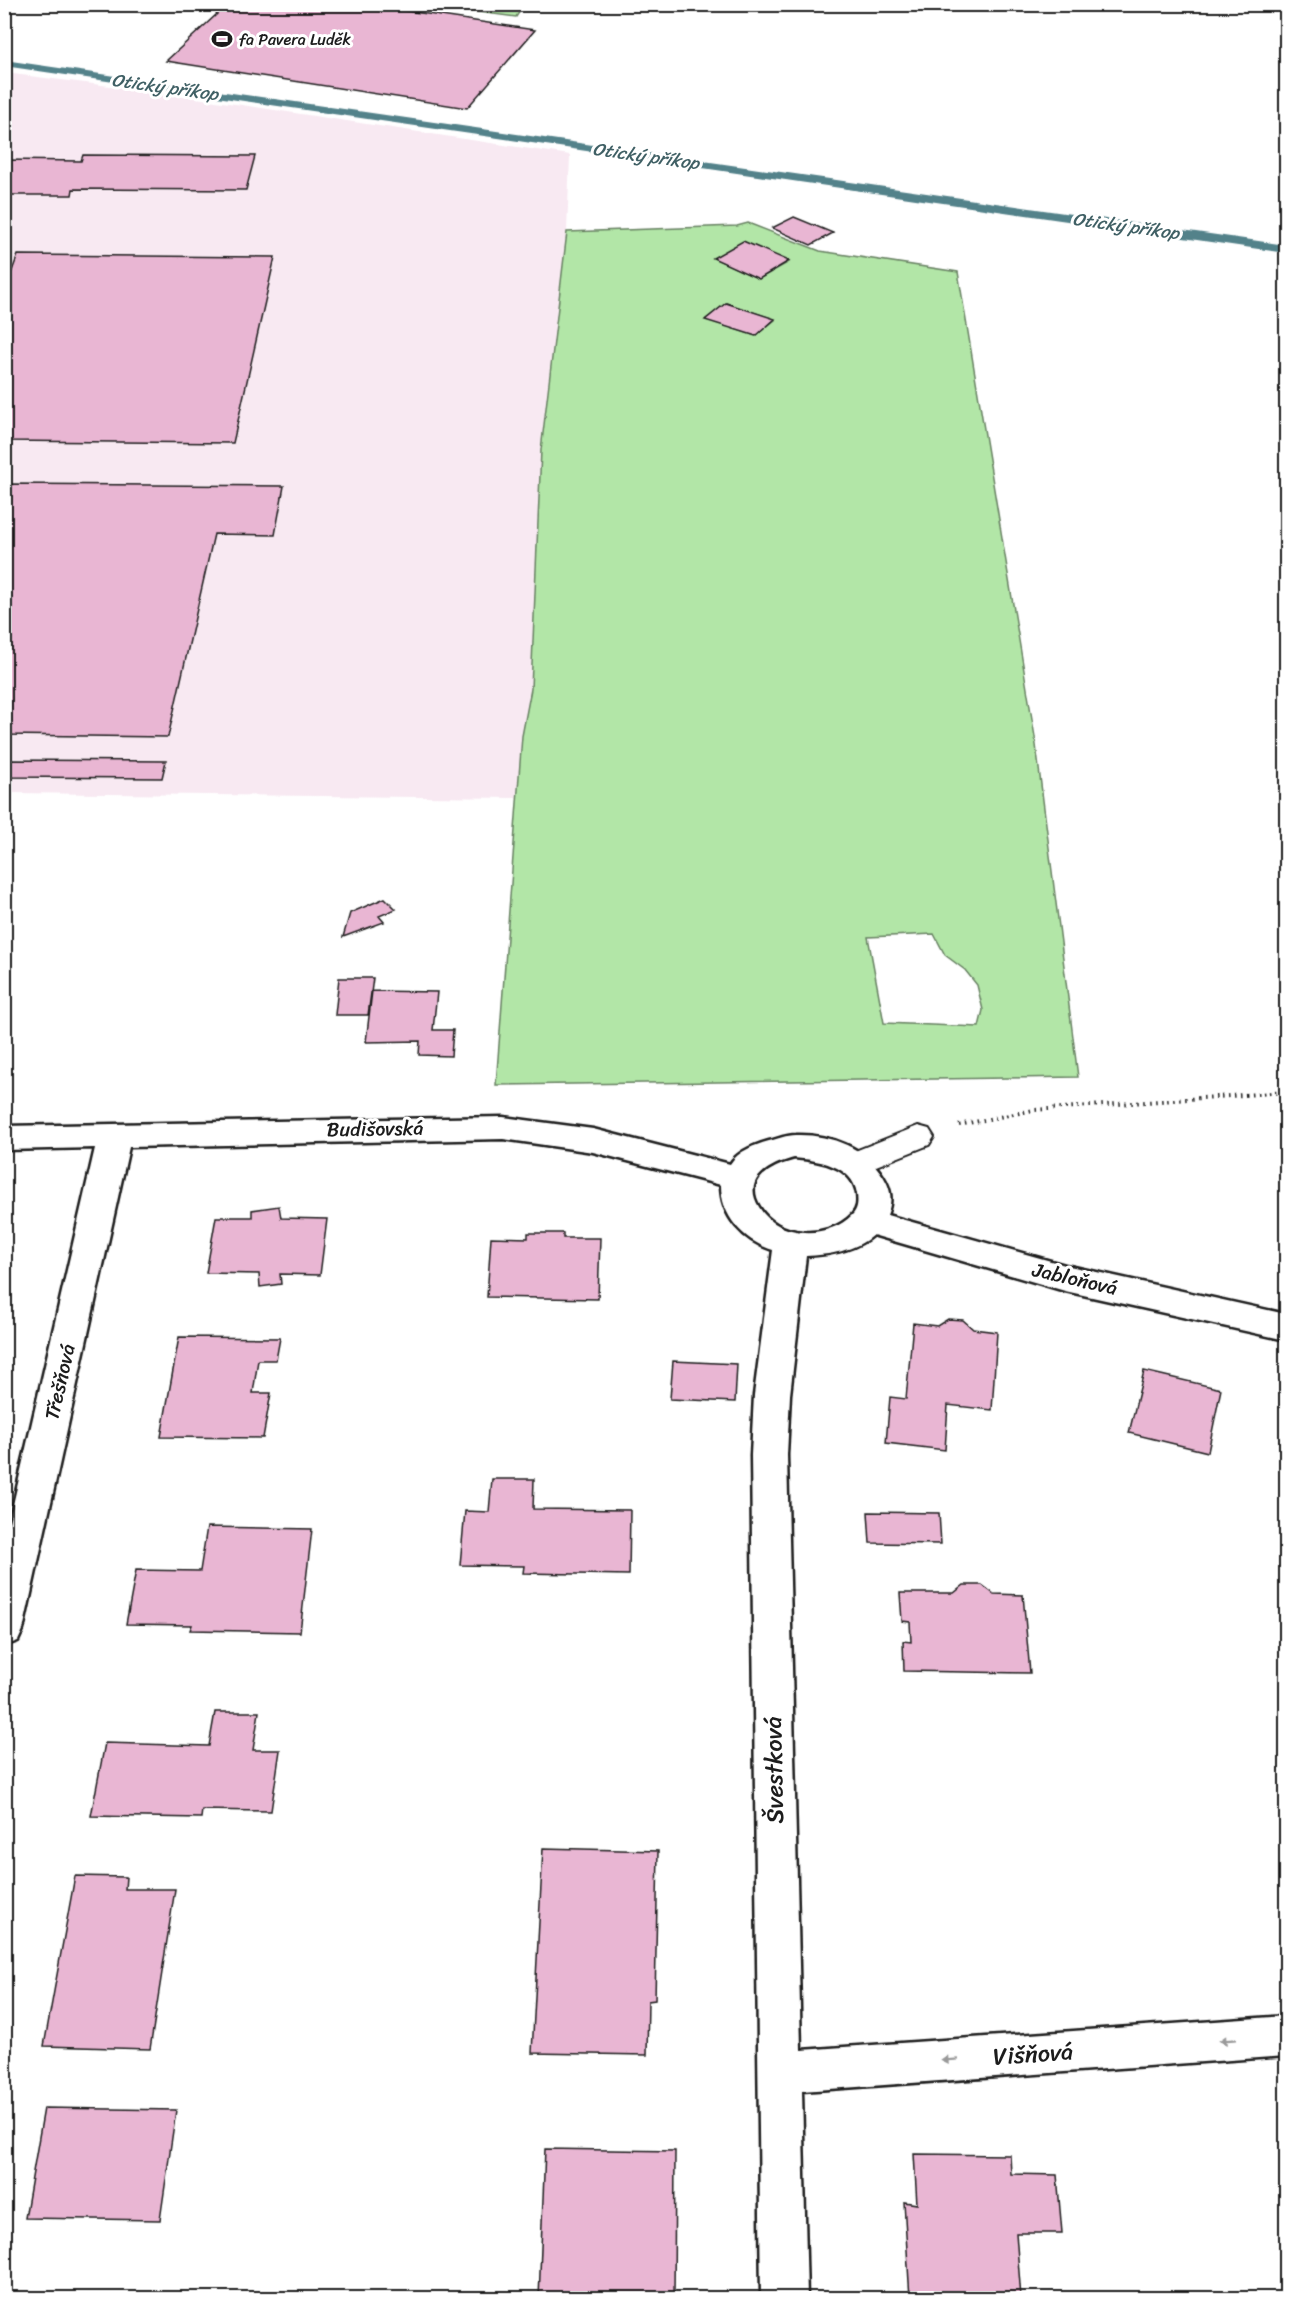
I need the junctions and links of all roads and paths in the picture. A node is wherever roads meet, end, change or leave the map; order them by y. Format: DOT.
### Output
graph roads {
  1 [pos="1287,1092"];
  2 [pos="116,1134"];
  3 [pos="918,1137"];
  4 [pos="4,1138"];
  5 [pos="856,1163"];
  6 [pos="740,1179"];
  7 [pos="866,1221"];
  8 [pos="791,1243"];
  9 [pos="1287,1327"];
  10 [pos="4,1630"];
  11 [pos="1287,2036"];
  12 [pos="780,2072"];
  13 [pos="784,2298"];
  1 -- 3 [label="path"];
  2 -- 4 [label="street, Budišovská"];
  2 -- 6 [label="street, Budišovská"];
  2 -- 10 [label="street, Třešňová"];
  3 -- 5 [label="lane"];
  5 -- 6 [label="street"];
  5 -- 7 [label="street"];
  6 -- 8 [label="street"];
  7 -- 8 [label="street"];
  7 -- 9 [label="street, Jabloňová"];
  8 -- 12 [label="street, Švestková"];
  11 -- 12 [label="street, Višňová, one-way"];
  12 -- 13 [label="street, Švestková"];
}
